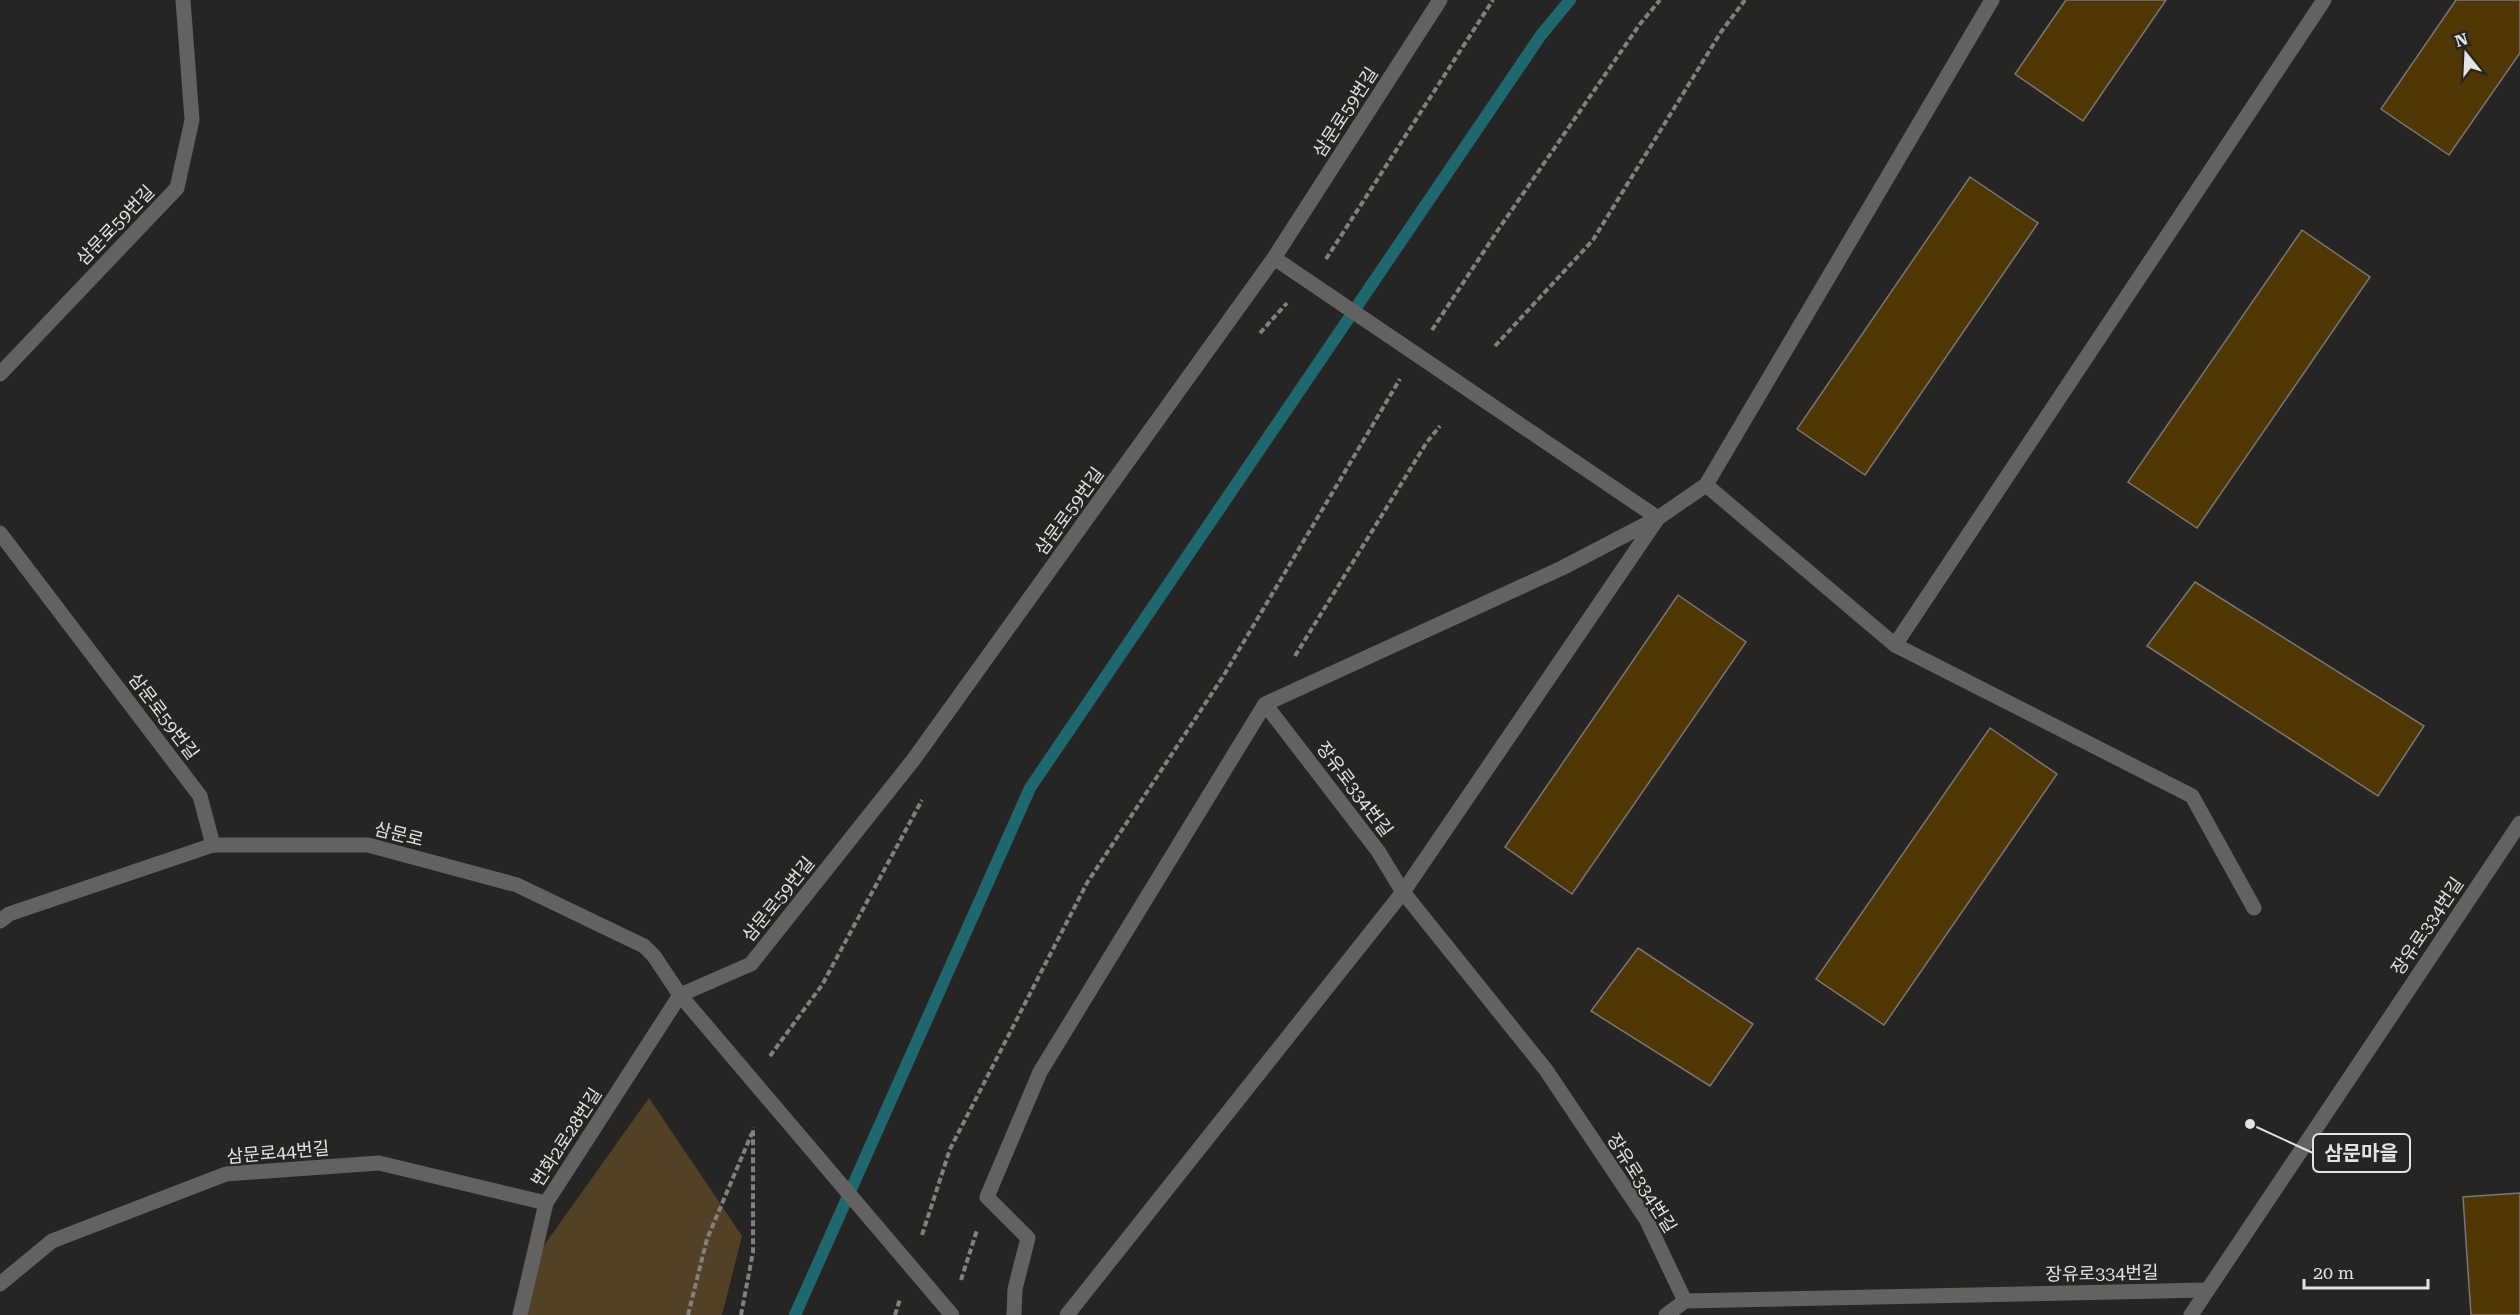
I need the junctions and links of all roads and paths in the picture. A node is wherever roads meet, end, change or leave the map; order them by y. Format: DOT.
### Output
graph roads {
  1 [pos="183,0"];
  2 [pos="1440,0"];
  3 [pos="1493,0"];
  4 [pos="1660,0"];
  5 [pos="1745,0"];
  6 [pos="1992,0"];
  7 [pos="2324,0"];
  8 [pos="1274,258"];
  9 [pos="1322,265"];
  10 [pos="1290,300"];
  11 [pos="1257,336"];
  12 [pos="1427,338"];
  13 [pos="1496,346"];
  14 [pos="0,374"];
  15 [pos="1401,377"];
  16 [pos="1440,426"];
  17 [pos="1706,485"];
  18 [pos="1658,518"];
  19 [pos="0,533"];
  20 [pos="1895,645"];
  21 [pos="1265,704"];
  22 [pos="928,790"];
  23 [pos="2520,823"];
  24 [pos="213,845"];
  25 [pos="1404,892"];
  26 [pos="2254,908"];
  27 [pos="0,921"];
  28 [pos="680,995"];
  29 [pos="767,1060"];
  30 [pos="753,1119"];
  31 [pos="753,1130"];
  32 [pos="987,1197"];
  33 [pos="546,1203"];
  34 [pos="921,1237"];
  35 [pos="961,1282"];
  36 [pos="0,1284"];
  37 [pos="2206,1290"];
  38 [pos="902,1293"];
  39 [pos="1685,1301"];
  40 [pos="520,1315"];
  41 [pos="688,1315"];
  42 [pos="741,1315"];
  43 [pos="895,1315"];
  44 [pos="952,1315"];
  45 [pos="1014,1315"];
  46 [pos="1066,1315"];
  47 [pos="1666,1315"];
  48 [pos="2192,1315"];
  1 -- 14 [label="street, 삼문로59번길"];
  2 -- 8 [label="street, 삼문로59번길"];
  3 -- 9 [label="path"];
  4 -- 12 [label="path"];
  5 -- 13 [label="path"];
  6 -- 17 [label="street"];
  7 -- 20 [label="street"];
  8 -- 18 [label="street"];
  8 -- 28 [label="street, 삼문로59번길"];
  10 -- 11 [label="path"];
  15 -- 34 [label="path"];
  16 -- 21 [label="path"];
  17 -- 18 [label="street"];
  17 -- 20 [label="street"];
  18 -- 21 [label="street"];
  18 -- 25 [label="street"];
  19 -- 24 [label="street, 삼문로59번길"];
  20 -- 26 [label="street"];
  21 -- 25 [label="street, 장유로334번길"];
  21 -- 32 [label="street"];
  22 -- 29 [label="path"];
  23 -- 37 [label="street, 장유로334번길"];
  24 -- 27 [label="street, 삼문로"];
  24 -- 28 [label="street, 삼문로"];
  25 -- 39 [label="street, 장유로334번길"];
  25 -- 46 [label="street"];
  28 -- 33 [label="street, 번화2로28번길"];
  28 -- 44 [label="street, 삼문로"];
  30 -- 31 [label="path"];
  31 -- 41 [label="path"];
  31 -- 42 [label="path"];
  32 -- 35 [label="path"];
  32 -- 45 [label="street"];
  33 -- 36 [label="street, 삼문로44번길"];
  33 -- 40 [label="street, 번화2로28번길"];
  37 -- 39 [label="street, 장유로334번길"];
  37 -- 48 [label="street, 장유로334번길"];
  38 -- 43 [label="path"];
  39 -- 47 [label="street"];
}
